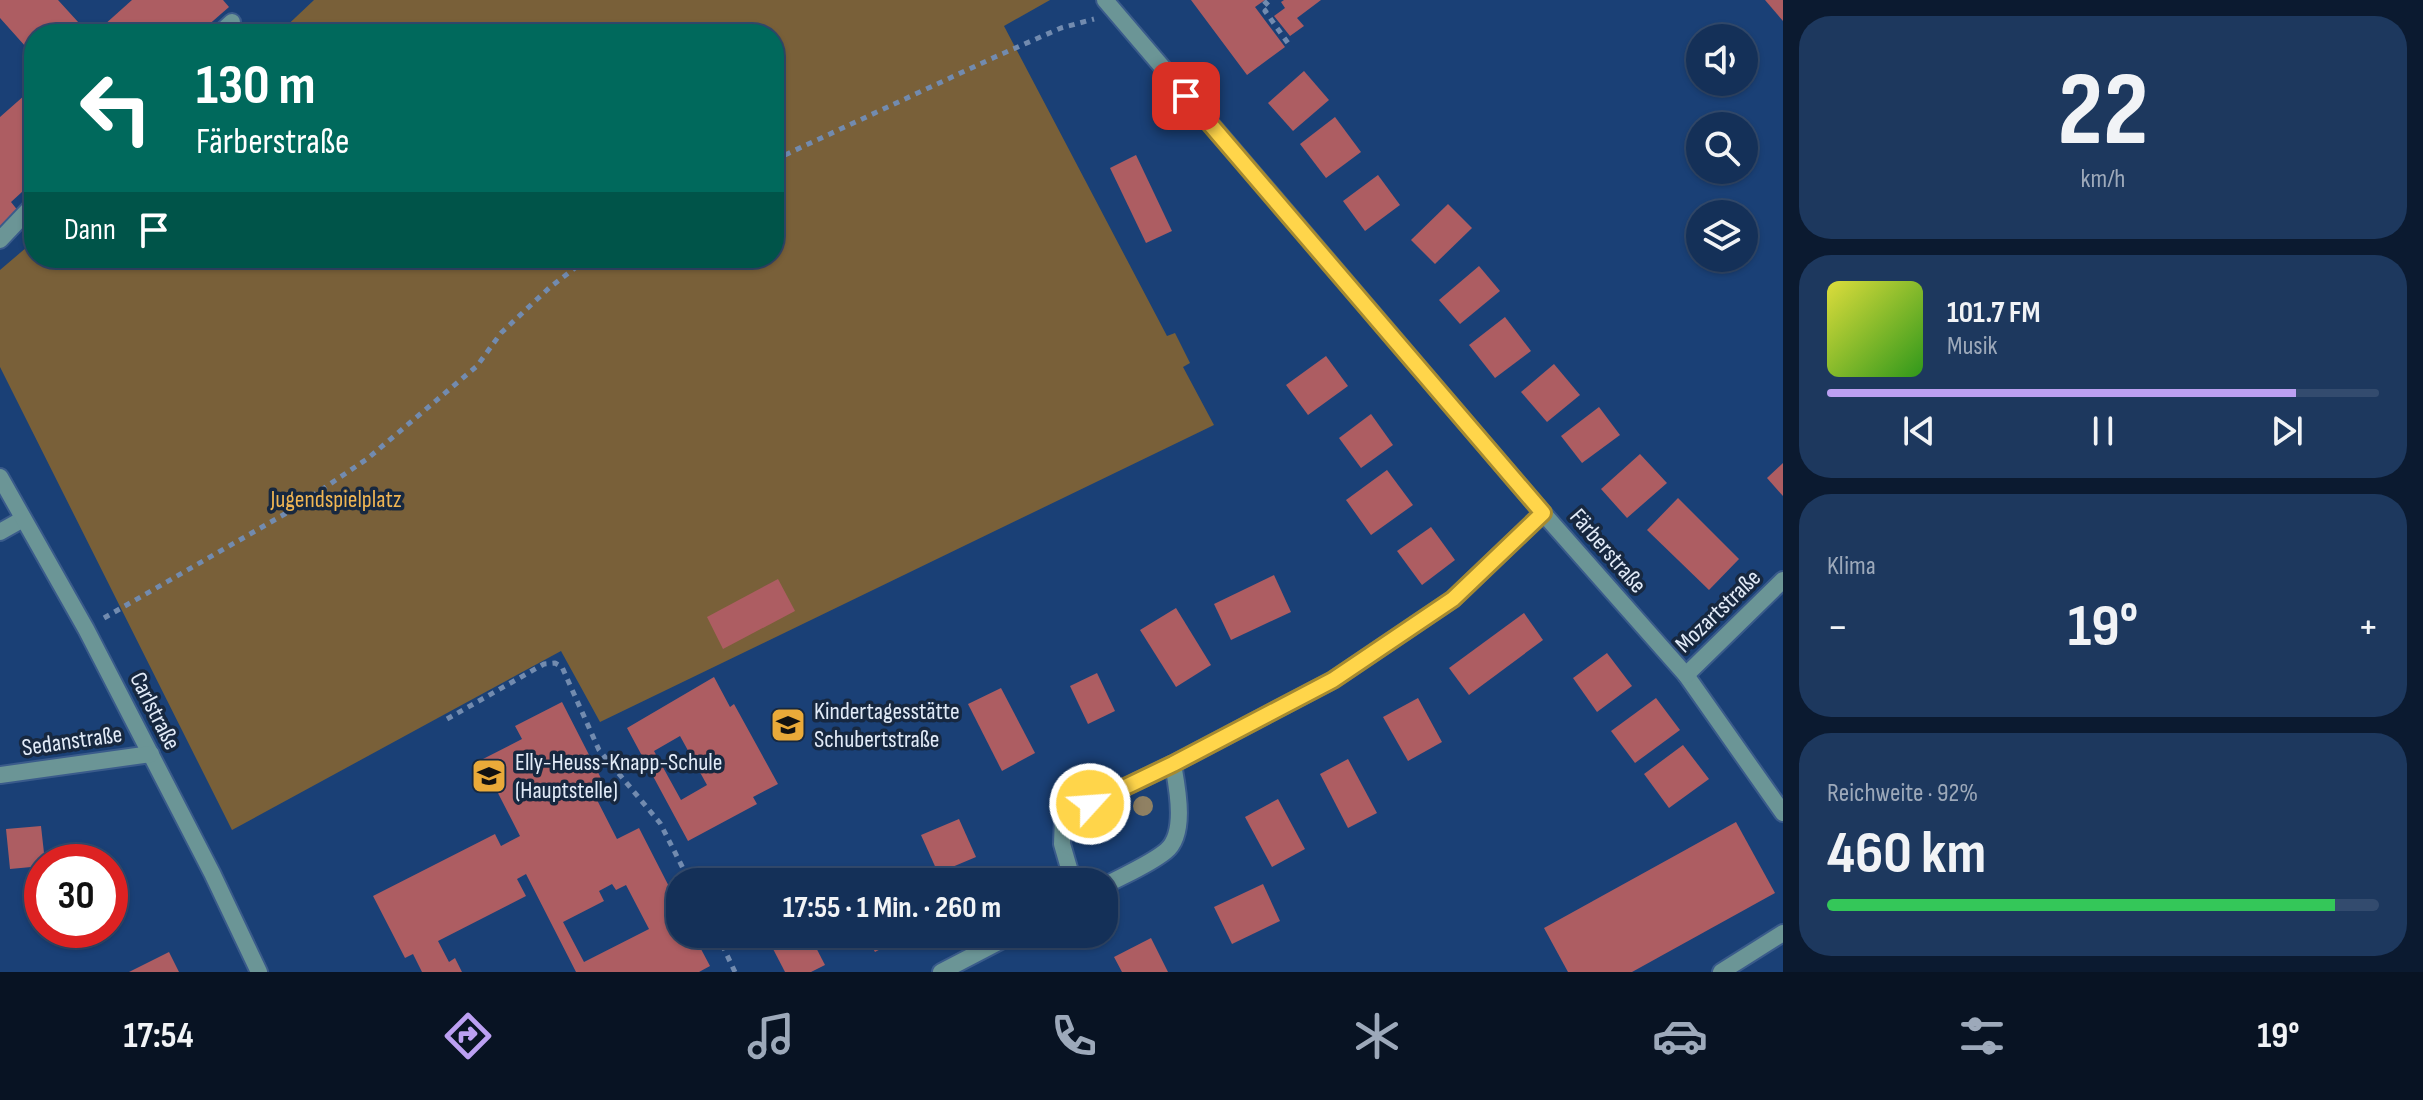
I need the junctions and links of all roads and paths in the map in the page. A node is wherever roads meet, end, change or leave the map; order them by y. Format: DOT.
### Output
graph roads {
  1 [pos="1264,1"];
  2 [pos="1110,7"];
  3 [pos="1290,46"];
  4 [pos="784,155"];
  5 [pos="24,215"];
  6 [pos="0,240"];
  7 [pos="575,268"];
  8 [pos="0,477"];
  9 [pos="1543,513"];
  10 [pos="23,519"];
  11 [pos="0,532"];
  12 [pos="1783,580"];
  13 [pos="86,629"];
  14 [pos="1686,675"];
  15 [pos="447,719"];
  16 [pos="151,754"];
  17 [pos="1173,764"];
  18 [pos="0,775"];
  19 [pos="1783,813"];
  20 [pos="683,868"];
  21 [pos="1069,868"];
  22 [pos="1118,878"];
  23 [pos="1783,933"];
  24 [pos="724,948"];
  25 [pos="987,948"];
  26 [pos="259,972"];
  27 [pos="735,972"];
  28 [pos="941,972"];
  29 [pos="1721,972"];
  1 -- 3 [label="path"];
  2 -- 4 [label="path"];
  2 -- 9 [label="street, Färberstraße"];
  5 -- 6 [label="street"];
  7 -- 13 [label="path"];
  8 -- 10 [label="street, Carlstraße"];
  9 -- 14 [label="street, Färberstraße"];
  9 -- 17 [label="street"];
  10 -- 11 [label="street"];
  10 -- 13 [label="street, Carlstraße"];
  12 -- 14 [label="street, Mozartstraße"];
  13 -- 16 [label="street, Carlstraße"];
  14 -- 19 [label="street, Färberstraße"];
  15 -- 20 [label="path"];
  16 -- 18 [label="street, Sedanstraße"];
  16 -- 26 [label="street, Carlstraße"];
  17 -- 21 [label="street"];
  17 -- 22 [label="street"];
  23 -- 29 [label="street"];
  24 -- 27 [label="path"];
  25 -- 28 [label="street"];
}
